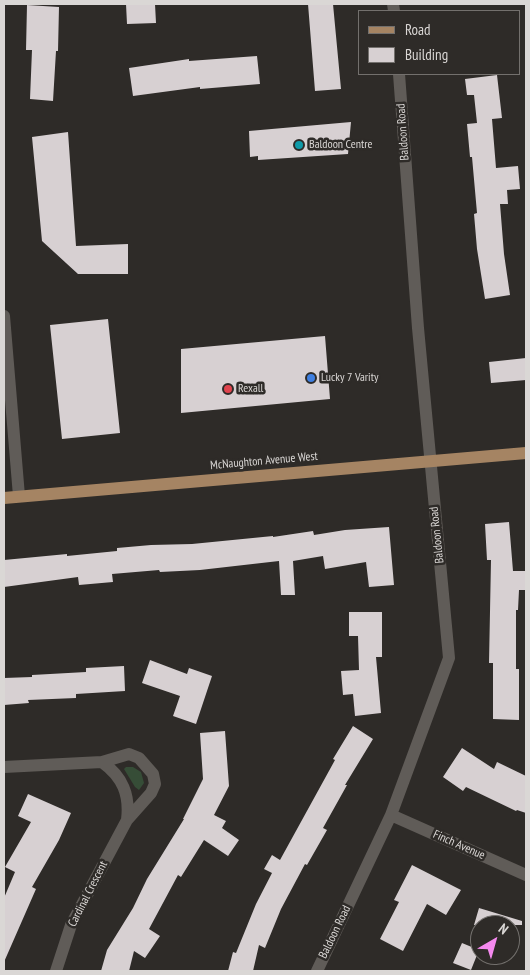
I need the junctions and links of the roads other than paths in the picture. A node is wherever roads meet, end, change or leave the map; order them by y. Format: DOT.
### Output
graph roads {
  1 [pos="399,75"];
  2 [pos="4,316"];
  3 [pos="526,453"];
  4 [pos="430,461"];
  5 [pos="19,496"];
  6 [pos="4,498"];
  7 [pos="102,762"];
  8 [pos="4,767"];
  9 [pos="391,816"];
  10 [pos="127,820"];
  11 [pos="526,875"];
  12 [pos="56,971"];
  13 [pos="317,971"];
  1 -- 4 [label="street, Baldoon Road"];
  2 -- 5 [label="street"];
  3 -- 4 [label="main road, McNaughton Avenue West"];
  4 -- 5 [label="main road, McNaughton Avenue West"];
  4 -- 9 [label="street, Baldoon Road"];
  5 -- 6 [label="main road, McNaughton Avenue West"];
  7 -- 8 [label="street, Cardinal Crescent"];
  7 -- 10 [label="street, Cardinal Crescent"];
  7 -- 10 [label="street, Cardinal Crescent"];
  9 -- 11 [label="street, Finch Avenue"];
  9 -- 13 [label="street, Baldoon Road"];
  10 -- 12 [label="street, Cardinal Crescent"];
}
